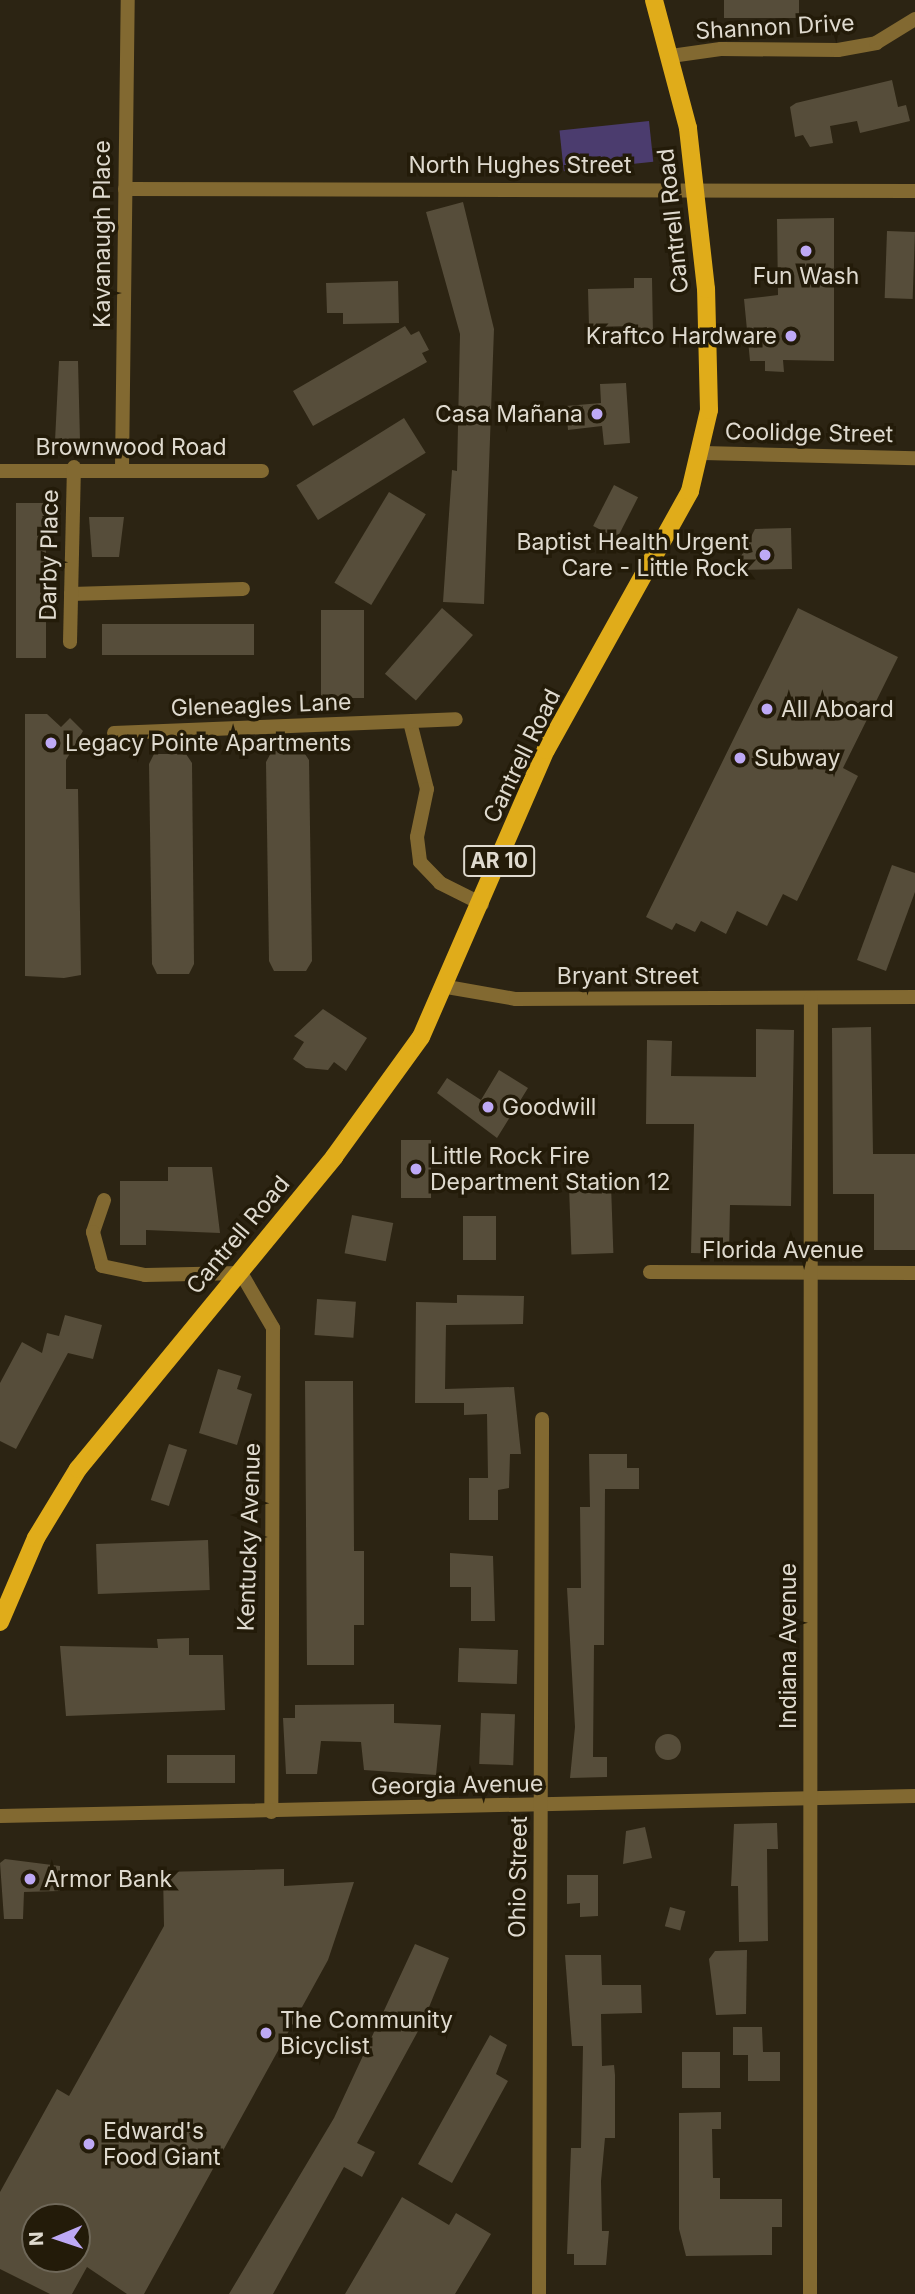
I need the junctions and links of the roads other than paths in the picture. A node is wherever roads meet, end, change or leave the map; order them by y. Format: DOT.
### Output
graph roads {
  1 [pos="128,0"];
  2 [pos="654,0"];
  3 [pos="915,19"];
  4 [pos="671,56"];
  5 [pos="695,187"];
  6 [pos="125,189"];
  7 [pos="915,191"];
  8 [pos="703,453"];
  9 [pos="915,458"];
  10 [pos="74,467"];
  11 [pos="122,468"];
  12 [pos="0,471"];
  13 [pos="262,471"];
  14 [pos="243,589"];
  15 [pos="71,594"];
  16 [pos="71,642"];
  17 [pos="456,719"];
  18 [pos="410,722"];
  19 [pos="114,733"];
  20 [pos="482,904"];
  21 [pos="447,987"];
  22 [pos="915,997"];
  23 [pos="811,998"];
  24 [pos="104,1200"];
  25 [pos="650,1272"];
  26 [pos="241,1273"];
  27 [pos="811,1273"];
  28 [pos="915,1273"];
  29 [pos="542,1419"];
  30 [pos="0,1622"];
  31 [pos="915,1796"];
  32 [pos="811,1798"];
  33 [pos="542,1807"];
  34 [pos="271,1812"];
  35 [pos="0,1816"];
  36 [pos="538,2294"];
  37 [pos="810,2294"];
  1 -- 6 [label="street, Kavanaugh Place"];
  2 -- 4 [label="main road, Cantrell Road / AR 10"];
  3 -- 4 [label="street, Shannon Drive"];
  4 -- 5 [label="main road, Cantrell Road / AR 10"];
  5 -- 6 [label="street, North Hughes Street"];
  5 -- 7 [label="street, North Hughes Street"];
  5 -- 8 [label="main road, Cantrell Road / AR 10"];
  6 -- 11 [label="street, Kavanaugh Place"];
  8 -- 9 [label="street, Coolidge Street"];
  8 -- 20 [label="main road, Cantrell Road / AR 10"];
  10 -- 11 [label="street, Brownwood Road"];
  10 -- 12 [label="street, Brownwood Road"];
  10 -- 15 [label="street, Darby Place"];
  11 -- 13 [label="street, Brownwood Road"];
  14 -- 15 [label="street"];
  15 -- 16 [label="street, Darby Place"];
  17 -- 18 [label="street, Gleneagles Lane"];
  18 -- 19 [label="street, Gleneagles Lane"];
  18 -- 20 [label="street"];
  20 -- 21 [label="main road, Cantrell Road / AR 10"];
  21 -- 23 [label="street, Bryant Street"];
  21 -- 26 [label="main road, Cantrell Road / AR 10"];
  22 -- 23 [label="street, Bryant Street"];
  23 -- 27 [label="street, Indiana Avenue"];
  24 -- 26 [label="street"];
  25 -- 27 [label="street, Florida Avenue"];
  26 -- 30 [label="main road, Cantrell Road / AR 10"];
  26 -- 34 [label="street, Kentucky Avenue"];
  27 -- 28 [label="street, Florida Avenue"];
  27 -- 32 [label="street, Indiana Avenue"];
  29 -- 33 [label="street, Ohio Street"];
  31 -- 32 [label="street, Georgia Avenue"];
  32 -- 33 [label="street, Georgia Avenue"];
  32 -- 37 [label="street, Indiana Avenue"];
  33 -- 34 [label="street, Georgia Avenue"];
  33 -- 36 [label="street, Ohio Street"];
  34 -- 35 [label="street, Georgia Avenue"];
}
